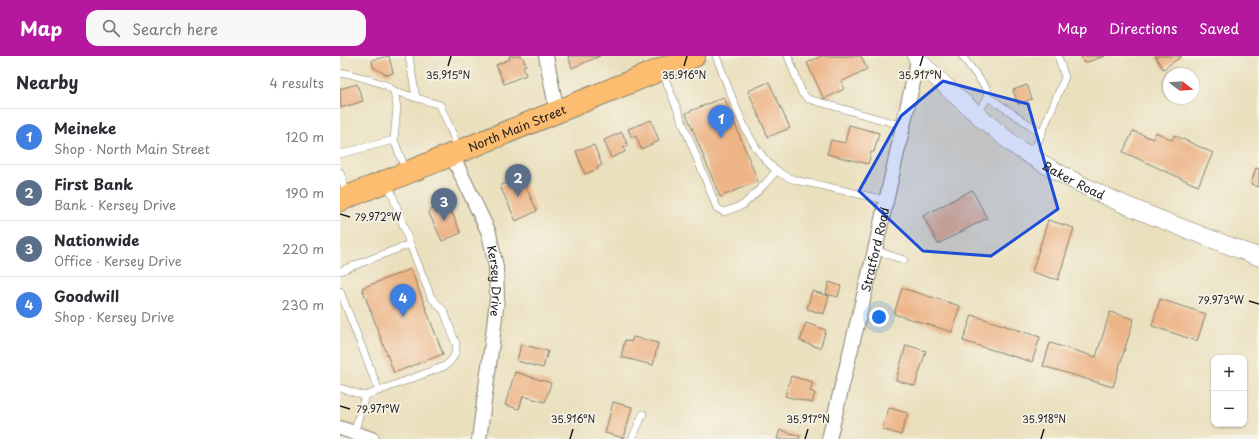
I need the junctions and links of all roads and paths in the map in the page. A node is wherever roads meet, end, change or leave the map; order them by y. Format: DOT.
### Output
graph roads {
  1 [pos="409,56"];
  2 [pos="546,56"];
  3 [pos="694,56"];
  4 [pos="716,56"];
  5 [pos="788,56"];
  6 [pos="962,56"];
  7 [pos="1058,56"];
  8 [pos="920,57"];
  9 [pos="662,69"];
  10 [pos="340,74"];
  11 [pos="394,91"];
  12 [pos="988,97"];
  13 [pos="416,98"];
  14 [pos="557,112"];
  15 [pos="977,115"];
  16 [pos="904,126"];
  17 [pos="1042,134"];
  18 [pos="394,140"];
  19 [pos="456,153"];
  20 [pos="340,154"];
  21 [pos="1032,157"];
  22 [pos="777,170"];
  23 [pos="340,172"];
  24 [pos="407,173"];
  25 [pos="387,181"];
  26 [pos="344,198"];
  27 [pos="887,200"];
  28 [pos="410,244"];
  29 [pos="875,250"];
  30 [pos="1259,257"];
  31 [pos="904,260"];
  32 [pos="340,271"];
  33 [pos="340,291"];
  34 [pos="340,388"];
  35 [pos="379,391"];
  36 [pos="366,396"];
  37 [pos="643,414"];
  38 [pos="340,428"];
  39 [pos="354,433"];
  40 [pos="372,439"];
  41 [pos="479,439"];
  42 [pos="632,439"];
  43 [pos="829,439"];
  1 -- 13 [label="lane"];
  2 -- 14 [label="street"];
  3 -- 9 [label="main road, North Main Street"];
  4 -- 22 [label="lane"];
  5 -- 16 [label="lane"];
  6 -- 12 [label="lane"];
  7 -- 17 [label="lane"];
  8 -- 15 [label="street, Baker Road"];
  8 -- 16 [label="street, Stratford Road"];
  9 -- 14 [label="main road, North Main Street"];
  9 -- 22 [label="lane"];
  10 -- 11 [label="lane"];
  11 -- 13 [label="lane"];
  11 -- 18 [label="lane"];
  12 -- 15 [label="lane"];
  12 -- 17 [label="lane"];
  13 -- 19 [label="lane"];
  14 -- 19 [label="main road, North Main Street"];
  15 -- 21 [label="street, Baker Road"];
  16 -- 27 [label="street, Stratford Road"];
  17 -- 21 [label="lane"];
  18 -- 20 [label="lane"];
  18 -- 24 [label="lane"];
  19 -- 24 [label="main road, North Main Street"];
  19 -- 41 [label="street, Kersey Drive"];
  21 -- 30 [label="street, Baker Road"];
  22 -- 27 [label="lane"];
  23 -- 26 [label="lane"];
  24 -- 25 [label="main road, North Main Street"];
  25 -- 26 [label="main road, North Main Street"];
  25 -- 28 [label="lane"];
  27 -- 29 [label="street, Stratford Road"];
  28 -- 32 [label="lane"];
  28 -- 35 [label="lane"];
  29 -- 31 [label="lane"];
  29 -- 43 [label="street, Stratford Road"];
  33 -- 35 [label="lane"];
  34 -- 36 [label="lane"];
  35 -- 36 [label="lane"];
  36 -- 39 [label="lane"];
  37 -- 42 [label="lane"];
  38 -- 39 [label="street"];
  39 -- 40 [label="street"];
}
